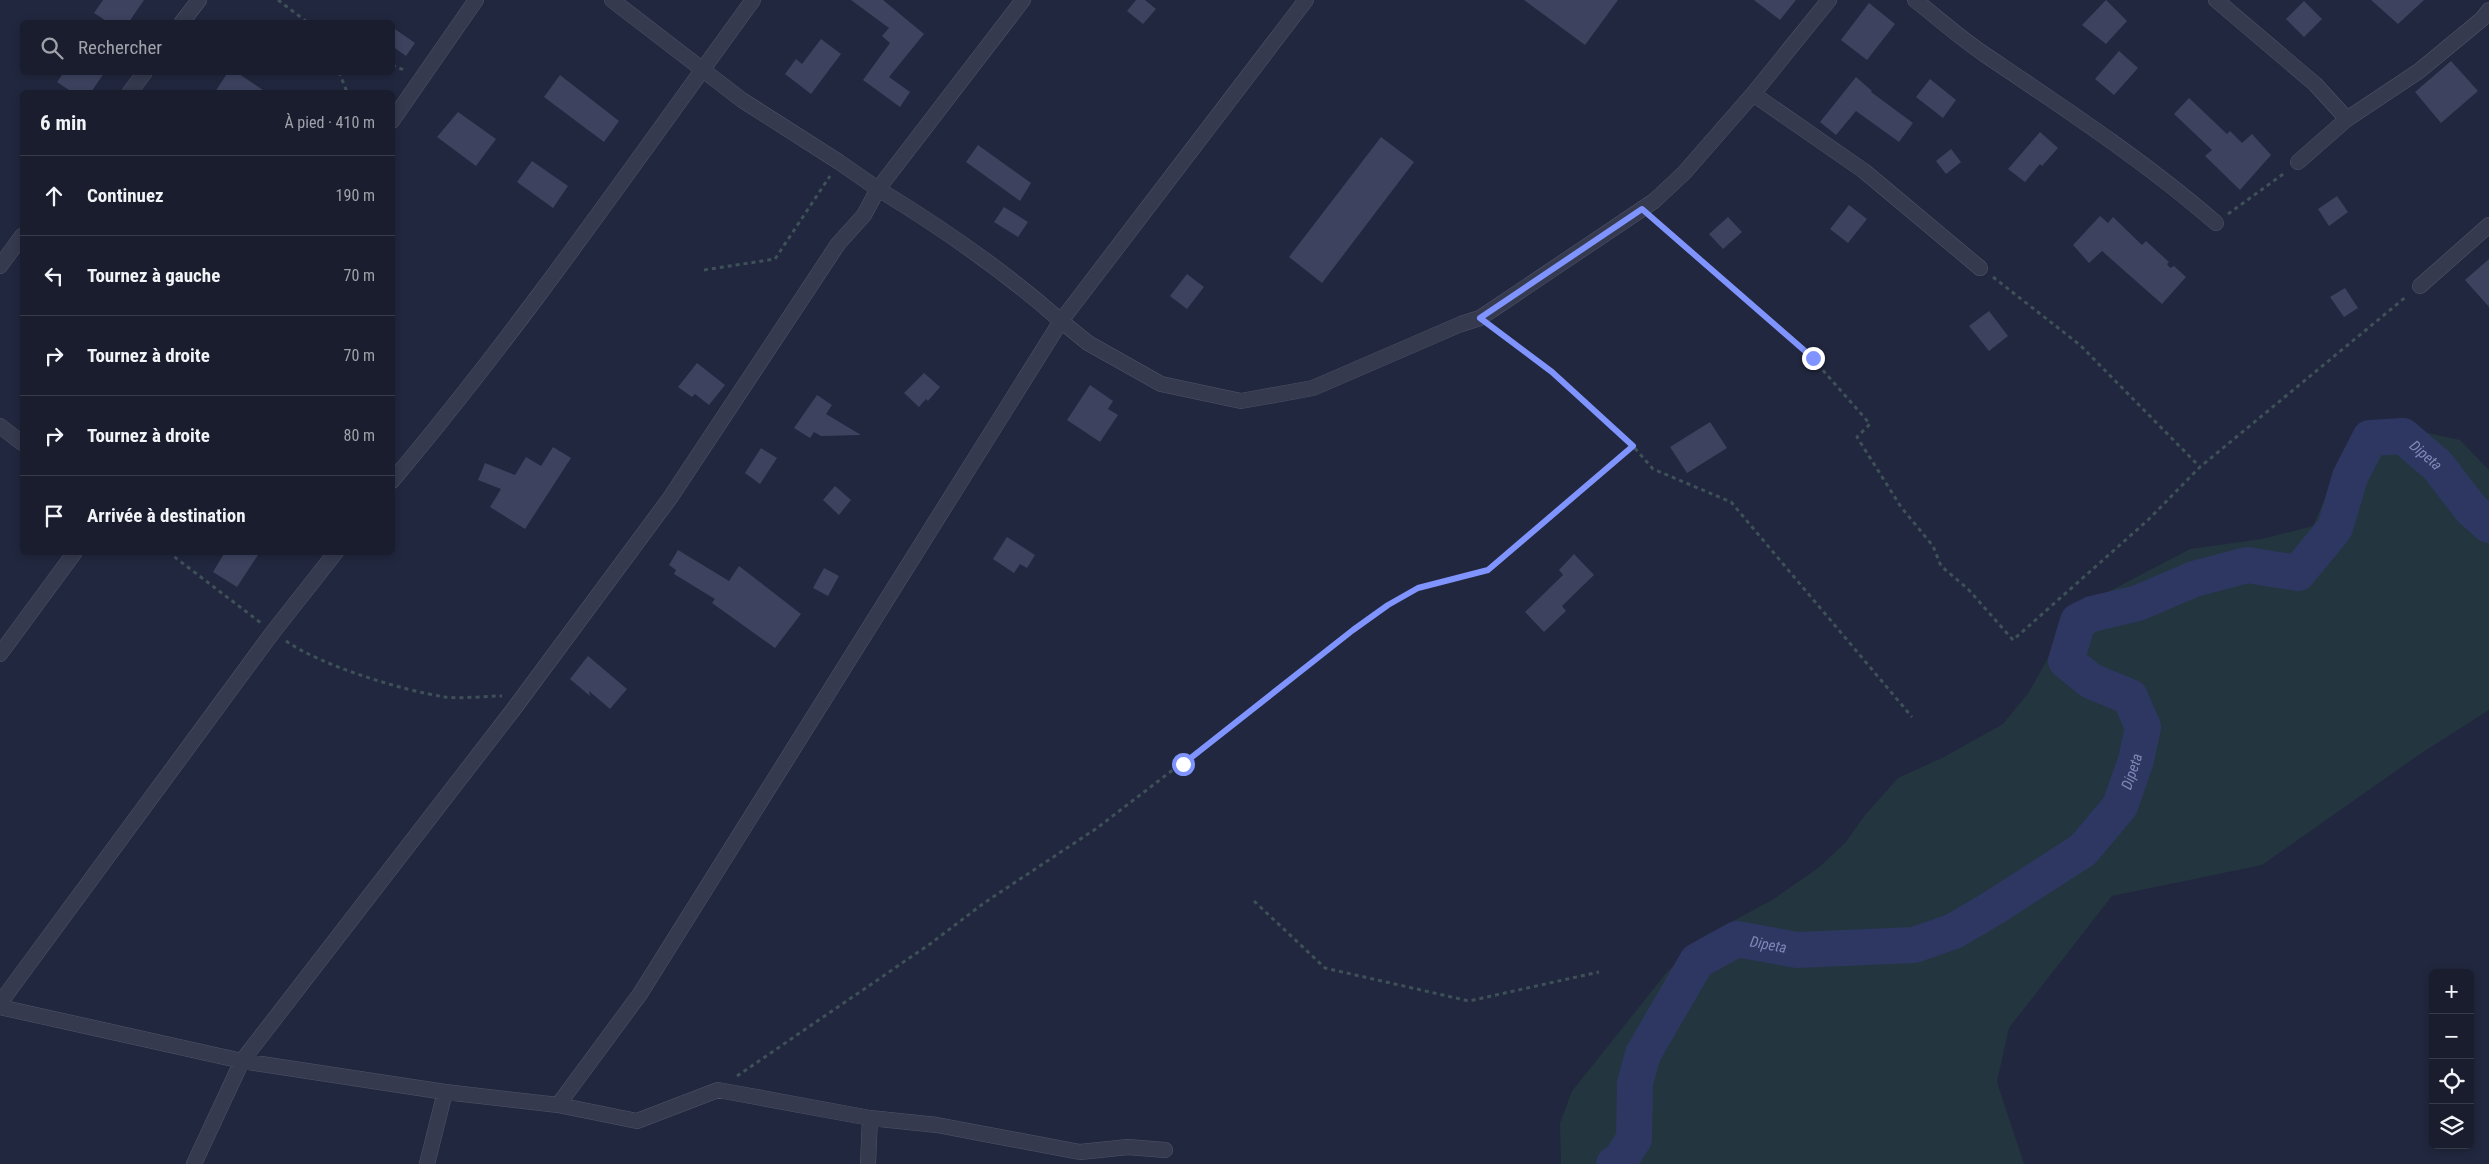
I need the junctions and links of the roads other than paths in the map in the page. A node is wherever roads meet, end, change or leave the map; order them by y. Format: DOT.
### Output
graph roads {
  1 [pos="199,0"];
  2 [pos="476,0"];
  3 [pos="612,0"];
  4 [pos="753,0"];
  5 [pos="1023,0"];
  6 [pos="1306,0"];
  7 [pos="1829,0"];
  8 [pos="1915,0"];
  9 [pos="2216,0"];
  10 [pos="2489,10"];
  11 [pos="184,20"];
  12 [pos="703,69"];
  13 [pos="143,75"];
  14 [pos="132,90"];
  15 [pos="1753,94"];
  16 [pos="395,118"];
  17 [pos="2347,118"];
  18 [pos="2298,162"];
  19 [pos="878,189"];
  20 [pos="2216,223"];
  21 [pos="2489,225"];
  22 [pos="20,239"];
  23 [pos="0,266"];
  24 [pos="1980,268"];
  25 [pos="2420,286"];
  26 [pos="1061,322"];
  27 [pos="0,426"];
  28 [pos="20,441"];
  29 [pos="395,478"];
  30 [pos="73,555"];
  31 [pos="334,555"];
  32 [pos="0,654"];
  33 [pos="0,1003"];
  34 [pos="0,1007"];
  35 [pos="242,1061"];
  36 [pos="444,1092"];
  37 [pos="558,1104"];
  38 [pos="870,1118"];
  39 [pos="1166,1150"];
  40 [pos="194,1164"];
  41 [pos="427,1164"];
  42 [pos="868,1164"];
  1 -- 11 [label="street"];
  2 -- 16 [label="street"];
  3 -- 12 [label="street"];
  4 -- 12 [label="street"];
  5 -- 19 [label="street"];
  6 -- 26 [label="street"];
  7 -- 15 [label="street"];
  8 -- 20 [label="street"];
  9 -- 17 [label="street"];
  10 -- 17 [label="street"];
  12 -- 19 [label="street"];
  12 -- 29 [label="street"];
  13 -- 14 [label="street"];
  15 -- 24 [label="street"];
  15 -- 26 [label="street"];
  17 -- 18 [label="street"];
  19 -- 26 [label="street"];
  19 -- 35 [label="street"];
  21 -- 25 [label="street"];
  22 -- 23 [label="street"];
  26 -- 37 [label="street"];
  27 -- 28 [label="street"];
  30 -- 32 [label="street"];
  31 -- 33 [label="street"];
  34 -- 35 [label="street"];
  35 -- 36 [label="street"];
  35 -- 40 [label="street"];
  36 -- 37 [label="street"];
  36 -- 41 [label="street"];
  37 -- 38 [label="street"];
  38 -- 39 [label="street"];
  38 -- 42 [label="street"];
}
